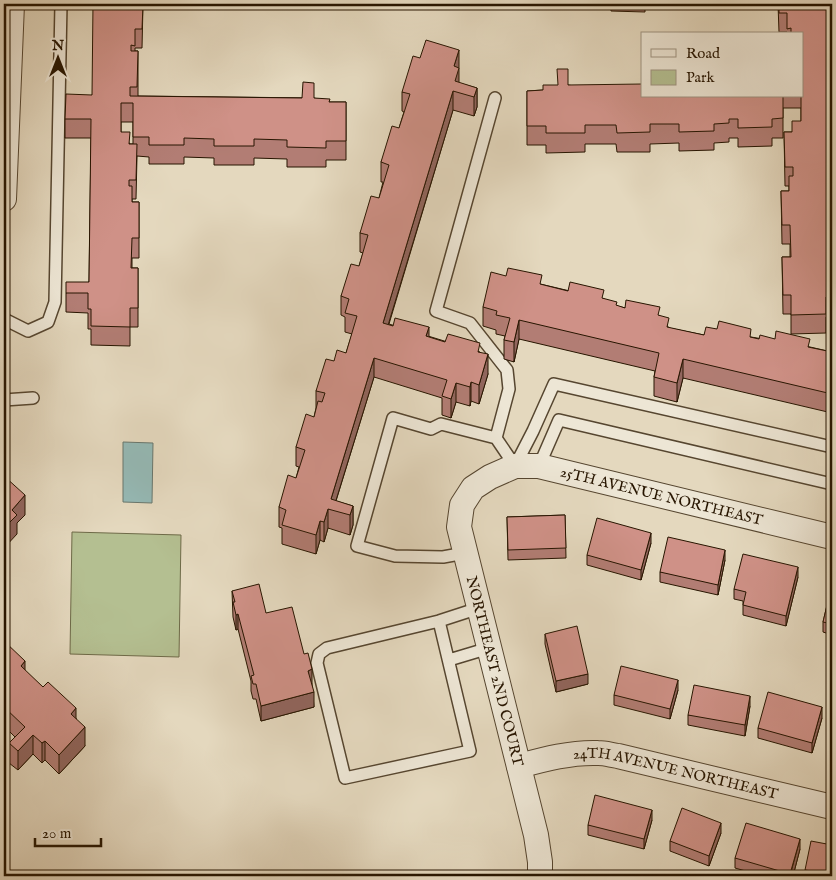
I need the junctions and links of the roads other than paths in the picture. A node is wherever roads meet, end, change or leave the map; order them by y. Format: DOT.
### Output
graph roads {
  1 [pos="12,4"];
  2 [pos="61,4"];
  3 [pos="6,88"];
  4 [pos="495,98"];
  5 [pos="4,199"];
  6 [pos="4,319"];
  7 [pos="33,398"];
  8 [pos="4,400"];
  9 [pos="496,438"];
  10 [pos="832,447"];
  11 [pos="515,466"];
  12 [pos="539,466"];
  13 [pos="490,477"];
  14 [pos="832,484"];
  15 [pos="832,537"];
  16 [pos="465,553"];
  17 [pos="479,608"];
  18 [pos="439,621"];
  19 [pos="490,648"];
  20 [pos="449,660"];
  21 [pos="519,766"];
  22 [pos="832,807"];
  23 [pos="540,876"];
  1 -- 3 [label="street"];
  2 -- 6 [label="lane"];
  3 -- 5 [label="street"];
  4 -- 9 [label="lane"];
  7 -- 8 [label="lane"];
  9 -- 11 [label="lane"];
  9 -- 16 [label="lane"];
  10 -- 11 [label="lane"];
  11 -- 12 [label="street, 25TH AVENUE NORTHEAST"];
  11 -- 13 [label="street, 25TH AVENUE NORTHEAST"];
  12 -- 14 [label="lane"];
  12 -- 15 [label="street, 25TH AVENUE NORTHEAST"];
  13 -- 16 [label="street, NORTHEAST 2ND COURT"];
  16 -- 17 [label="street, NORTHEAST 2ND COURT"];
  17 -- 18 [label="lane"];
  17 -- 19 [label="street, NORTHEAST 2ND COURT"];
  18 -- 20 [label="lane"];
  18 -- 20 [label="lane"];
  19 -- 20 [label="lane"];
  19 -- 21 [label="street, NORTHEAST 2ND COURT"];
  21 -- 22 [label="street, 24TH AVENUE NORTHEAST"];
  21 -- 23 [label="street, NORTHEAST 2ND COURT"];
}
